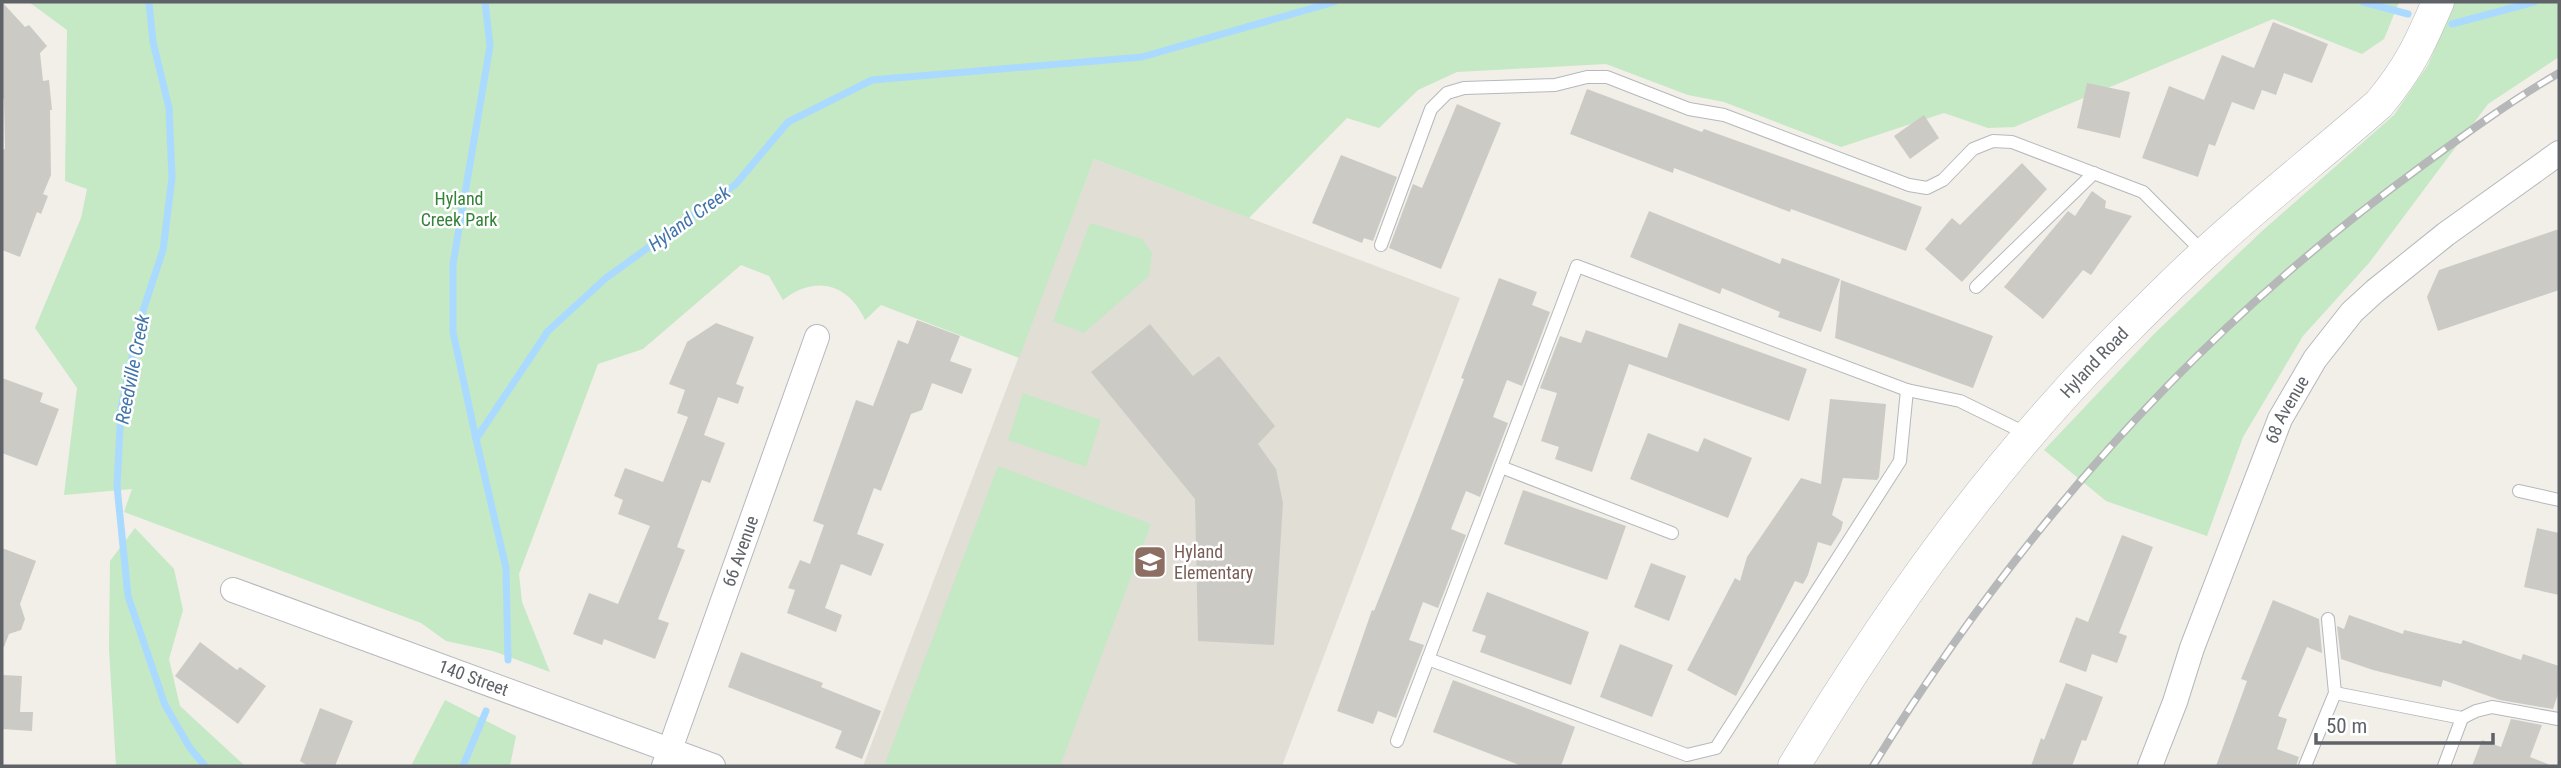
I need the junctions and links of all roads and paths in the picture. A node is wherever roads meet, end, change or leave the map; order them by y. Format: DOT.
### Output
graph roads {
  1 [pos="2438,2"];
  2 [pos="2559,153"];
  3 [pos="2094,173"];
  4 [pos="1381,245"];
  5 [pos="2204,254"];
  6 [pos="1976,287"];
  7 [pos="817,337"];
  8 [pos="1907,390"];
  9 [pos="2027,437"];
  10 [pos="1501,467"];
  11 [pos="2519,491"];
  12 [pos="2559,500"];
  13 [pos="1672,533"];
  14 [pos="233,590"];
  15 [pos="2328,619"];
  16 [pos="1429,659"];
  17 [pos="2335,694"];
  18 [pos="2462,718"];
  19 [pos="2558,719"];
  20 [pos="1397,741"];
  21 [pos="667,758"];
  22 [pos="2156,765"];
  23 [pos="713,766"];
  24 [pos="1794,766"];
  25 [pos="2305,766"];
  26 [pos="2444,766"];
  1 -- 5 [label="street, Hyland Road"];
  2 -- 22 [label="street, 68 Avenue"];
  3 -- 4 [label="lane"];
  3 -- 5 [label="lane"];
  3 -- 6 [label="lane"];
  5 -- 9 [label="street, Hyland Road"];
  7 -- 21 [label="street, 66 Avenue"];
  8 -- 9 [label="lane"];
  8 -- 10 [label="lane"];
  8 -- 16 [label="lane"];
  9 -- 24 [label="street, Hyland Road"];
  10 -- 13 [label="lane"];
  10 -- 16 [label="lane"];
  11 -- 12 [label="lane"];
  14 -- 21 [label="street, 140 Street"];
  15 -- 17 [label="lane"];
  16 -- 20 [label="lane"];
  17 -- 18 [label="lane"];
  17 -- 25 [label="lane"];
  18 -- 19 [label="lane"];
  18 -- 26 [label="lane"];
  21 -- 23 [label="street, 140 Street"];
}
